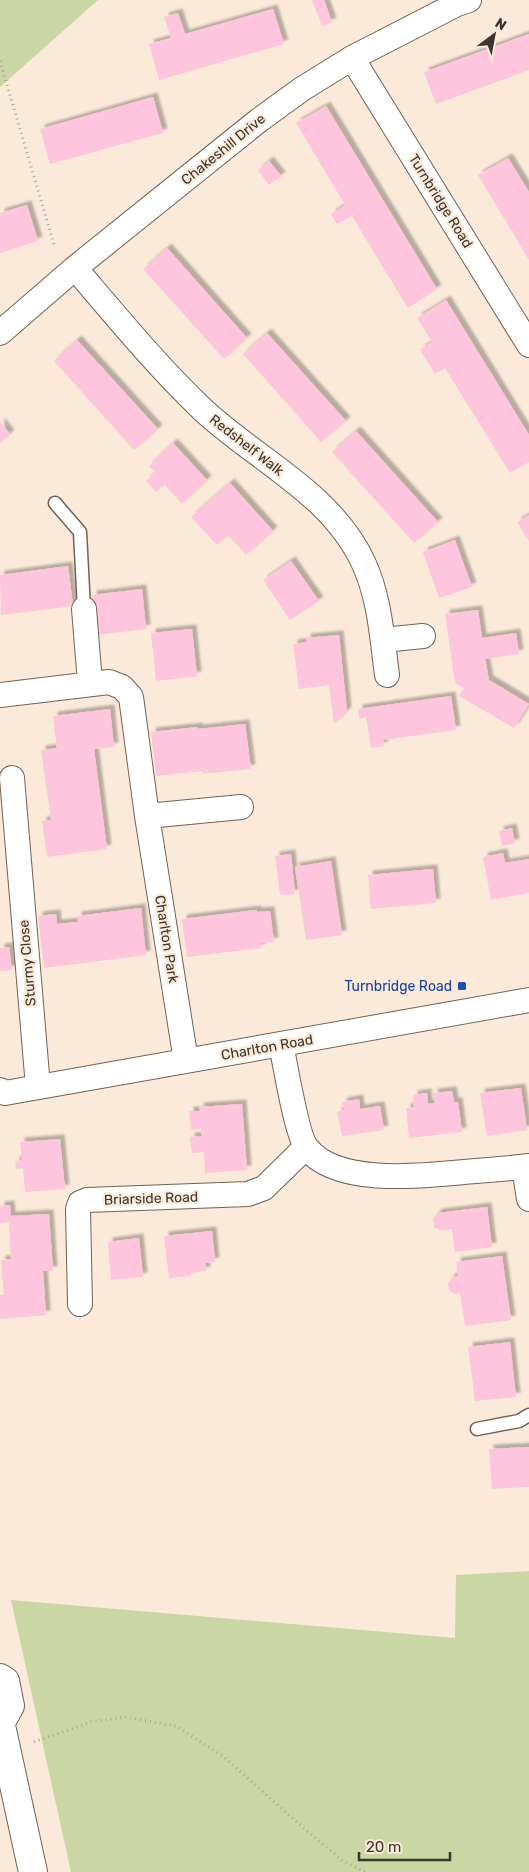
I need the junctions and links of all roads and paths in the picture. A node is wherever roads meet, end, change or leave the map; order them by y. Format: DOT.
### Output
graph roads {
  1 [pos="461,1"];
  2 [pos="352,58"];
  3 [pos="0,61"];
  4 [pos="70,273"];
  5 [pos="0,333"];
  6 [pos="529,345"];
  7 [pos="55,504"];
  8 [pos="84,609"];
  9 [pos="423,636"];
  10 [pos="383,640"];
  11 [pos="388,675"];
  12 [pos="90,683"];
  13 [pos="0,695"];
  14 [pos="12,778"];
  15 [pos="241,807"];
  16 [pos="147,816"];
  17 [pos="8,841"];
  18 [pos="529,1000"];
  19 [pos="281,1044"];
  20 [pos="186,1061"];
  21 [pos="38,1087"];
  22 [pos="2,1093"];
  23 [pos="306,1147"];
  24 [pos="526,1167"];
  25 [pos="529,1199"];
  26 [pos="80,1304"];
  27 [pos="529,1415"];
  28 [pos="477,1428"];
  29 [pos="0,1678"];
  30 [pos="0,1722"];
  31 [pos="7,1752"];
  32 [pos="33,1872"];
  33 [pos="365,1872"];
  1 -- 2 [label="street, Chakeshill Drive"];
  2 -- 4 [label="street, Chakeshill Drive"];
  2 -- 6 [label="street, Turnbridge Road"];
  3 -- 4 [label="path"];
  4 -- 5 [label="street, Chakeshill Drive"];
  4 -- 10 [label="street, Redshelf Walk"];
  7 -- 8 [label="lane"];
  8 -- 12 [label="street"];
  9 -- 10 [label="street"];
  10 -- 11 [label="street, Redshelf Walk"];
  12 -- 13 [label="street, Charlton Park"];
  12 -- 16 [label="street, Charlton Park"];
  14 -- 17 [label="street, Sturmy Close"];
  15 -- 16 [label="street"];
  16 -- 20 [label="street, Charlton Park"];
  17 -- 21 [label="street, Sturmy Close"];
  18 -- 19 [label="street, Charlton Road"];
  19 -- 20 [label="street, Charlton Road"];
  19 -- 23 [label="street"];
  20 -- 21 [label="street, Charlton Road"];
  21 -- 22 [label="street, Charlton Road"];
  23 -- 24 [label="street"];
  23 -- 26 [label="street, Briarside Road"];
  24 -- 25 [label="street"];
  27 -- 28 [label="lane"];
  29 -- 30 [label="street"];
  30 -- 31 [label="street"];
  31 -- 32 [label="street"];
  31 -- 33 [label="path"];
}
